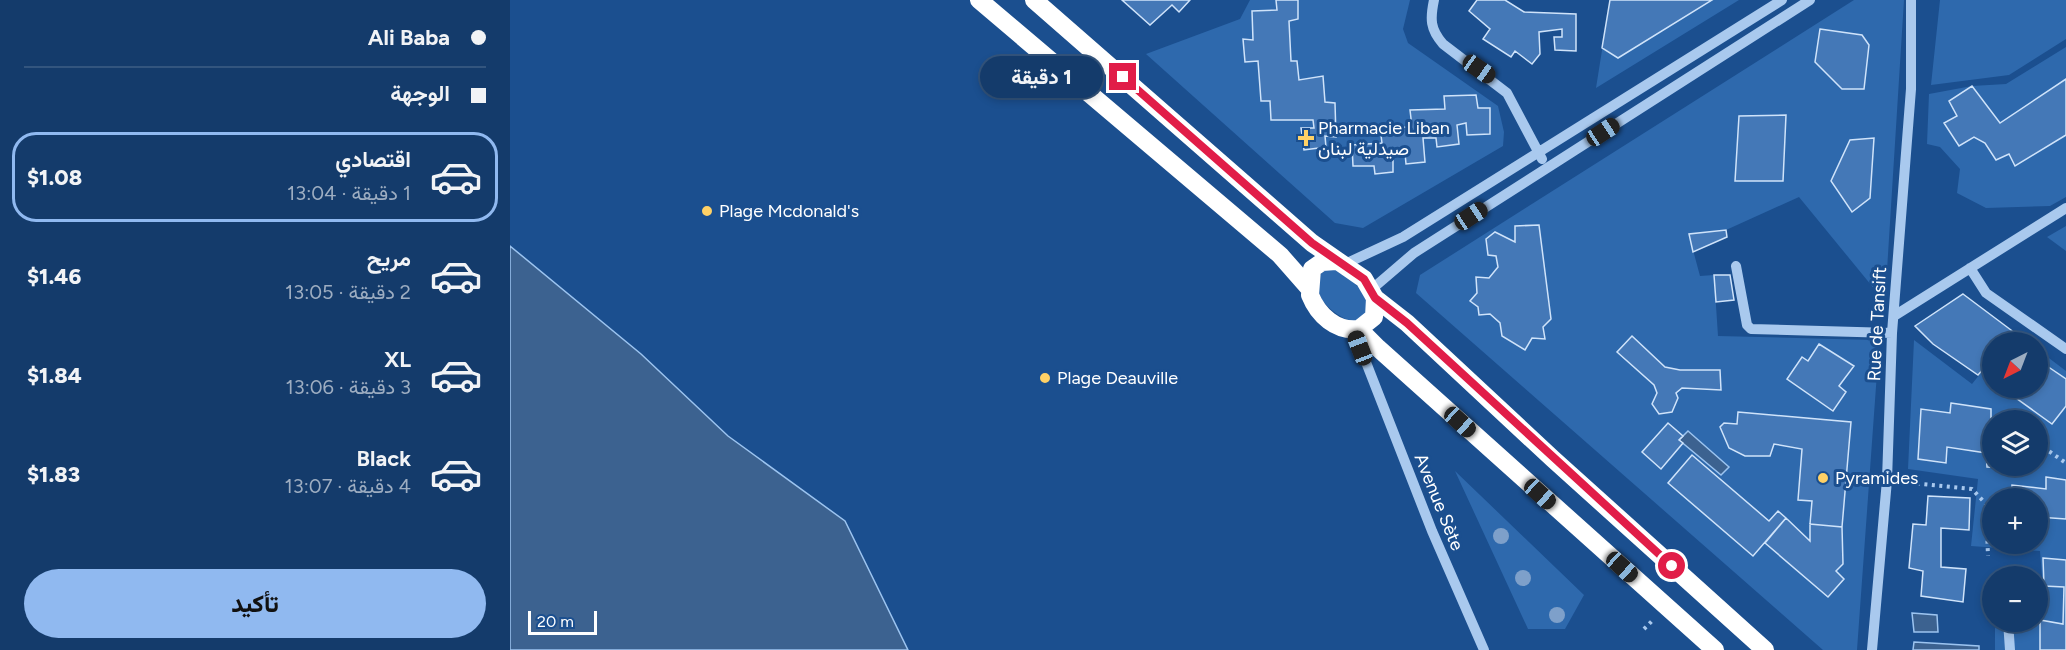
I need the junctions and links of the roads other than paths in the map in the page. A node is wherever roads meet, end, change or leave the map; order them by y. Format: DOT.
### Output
graph roads {
  1 [pos="979,0"];
  2 [pos="1034,0"];
  3 [pos="1434,0"];
  4 [pos="1782,0"];
  5 [pos="1810,0"];
  6 [pos="1911,0"];
  7 [pos="1539,153"];
  8 [pos="1548,167"];
  9 [pos="2066,207"];
  10 [pos="1341,262"];
  11 [pos="1736,266"];
  12 [pos="1970,268"];
  13 [pos="1309,288"];
  14 [pos="1374,293"];
  15 [pos="1894,316"];
  16 [pos="1356,329"];
  17 [pos="1892,333"];
  18 [pos="2066,349"];
  19 [pos="2009,632"];
  20 [pos="1484,650"];
  21 [pos="1715,650"];
  22 [pos="1765,650"];
  23 [pos="1872,650"];
  24 [pos="2010,650"];
  1 -- 13 [label="highway"];
  2 -- 10 [label="highway"];
  3 -- 7 [label="street"];
  4 -- 7 [label="street"];
  5 -- 8 [label="street"];
  6 -- 15 [label="street, Rue de Tansift"];
  7 -- 8 [label="street"];
  7 -- 10 [label="street"];
  8 -- 14 [label="street"];
  9 -- 12 [label="street"];
  10 -- 13 [label="highway"];
  10 -- 14 [label="highway"];
  11 -- 17 [label="street"];
  12 -- 15 [label="street"];
  12 -- 18 [label="street"];
  13 -- 16 [label="highway"];
  14 -- 16 [label="highway"];
  14 -- 22 [label="highway"];
  15 -- 17 [label="street, Rue de Tansift"];
  16 -- 20 [label="street, Avenue Sète"];
  16 -- 21 [label="highway"];
  17 -- 23 [label="street, Rue de Tansift"];
  19 -- 24 [label="street"];
}
